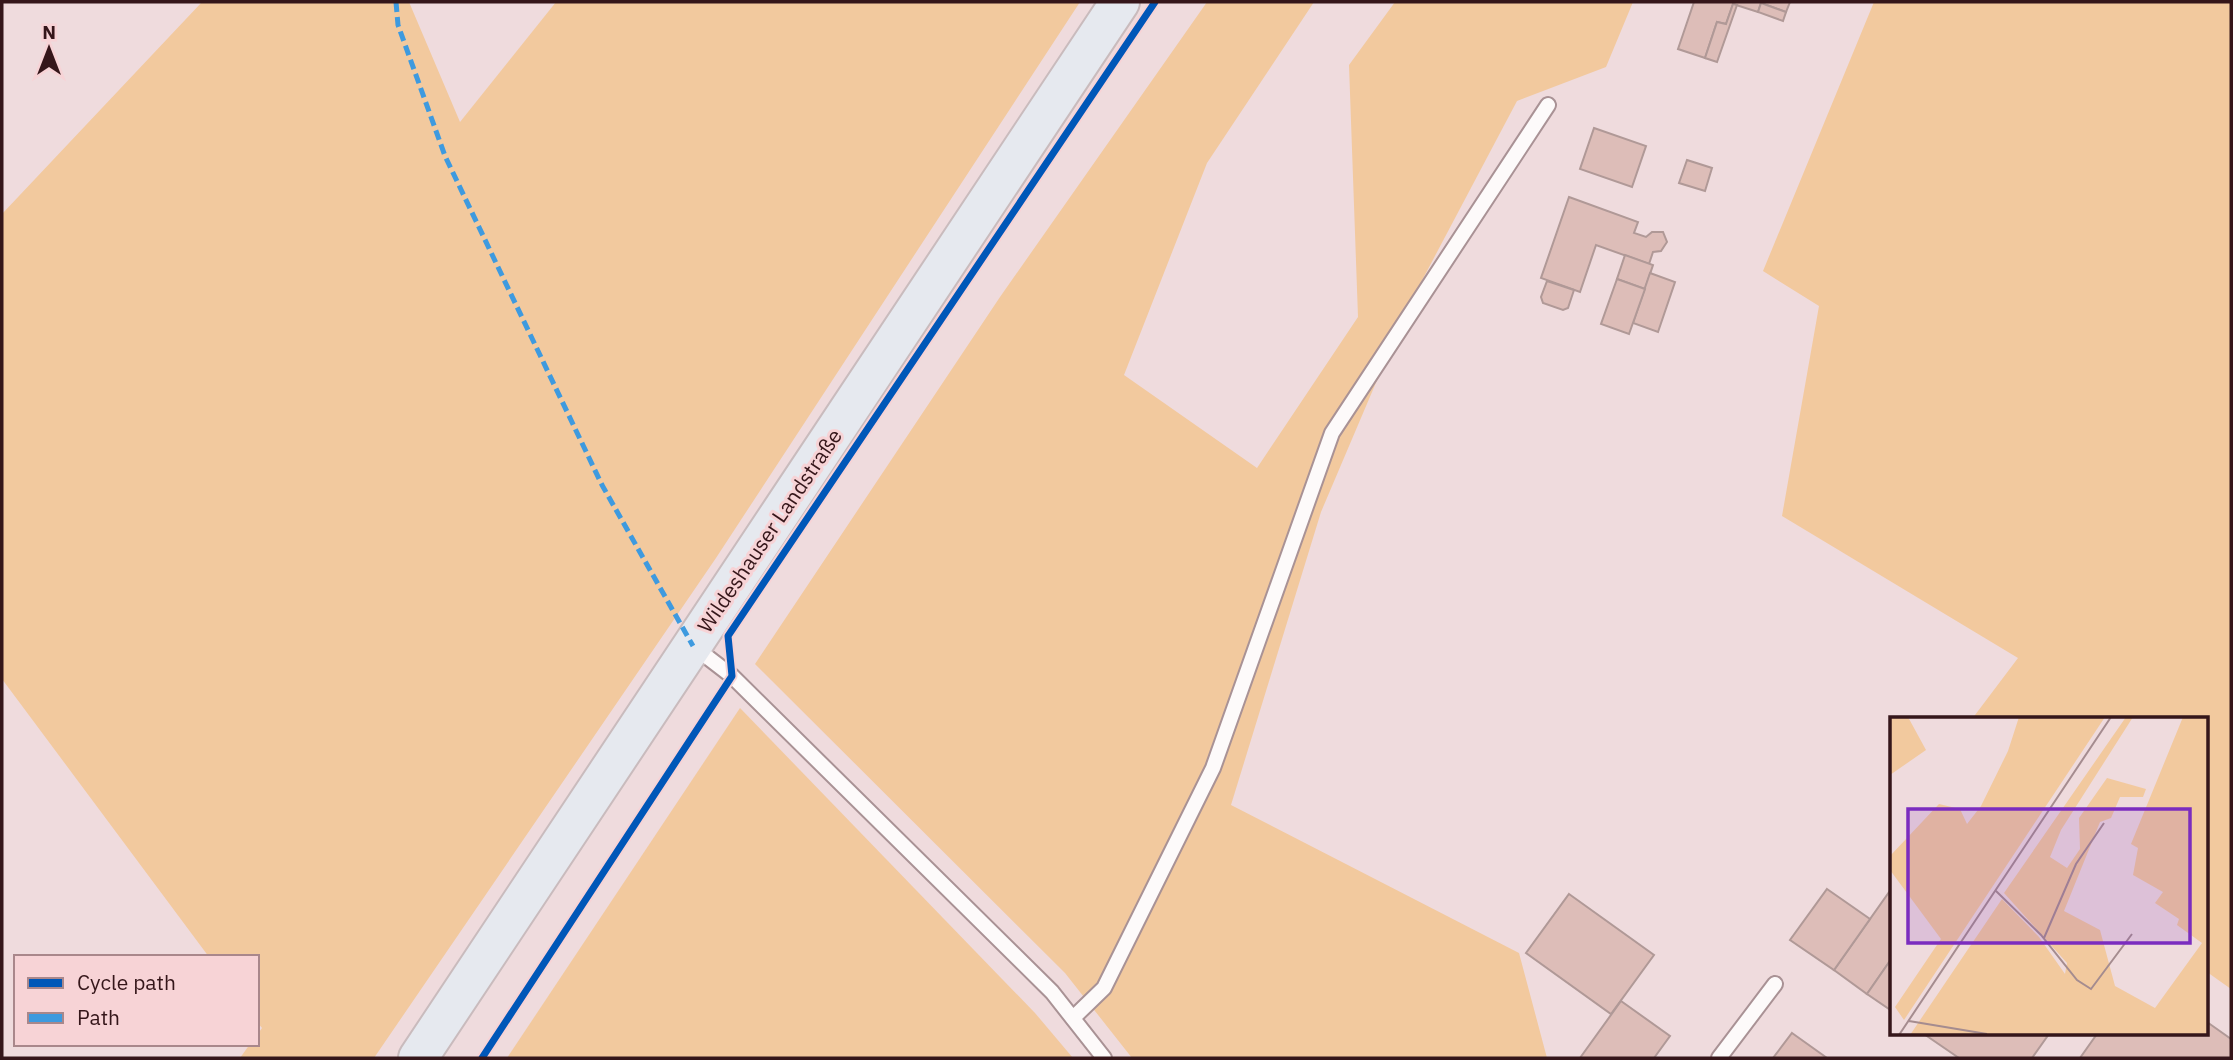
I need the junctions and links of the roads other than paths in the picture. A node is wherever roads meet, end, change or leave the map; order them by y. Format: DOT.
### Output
graph roads {
  1 [pos="1120,2"];
  2 [pos="1548,105"];
  3 [pos="693,646"];
  4 [pos="1775,984"];
  5 [pos="1073,1018"];
  6 [pos="418,1058"];
  7 [pos="1104,1058"];
  8 [pos="1719,1058"];
  1 -- 3 [label="main road, Wildeshauser Landstraße"];
  2 -- 5 [label="lane"];
  3 -- 5 [label="lane"];
  3 -- 6 [label="main road, Wildeshauser Landstraße"];
  4 -- 8 [label="lane"];
  5 -- 7 [label="lane"];
}
